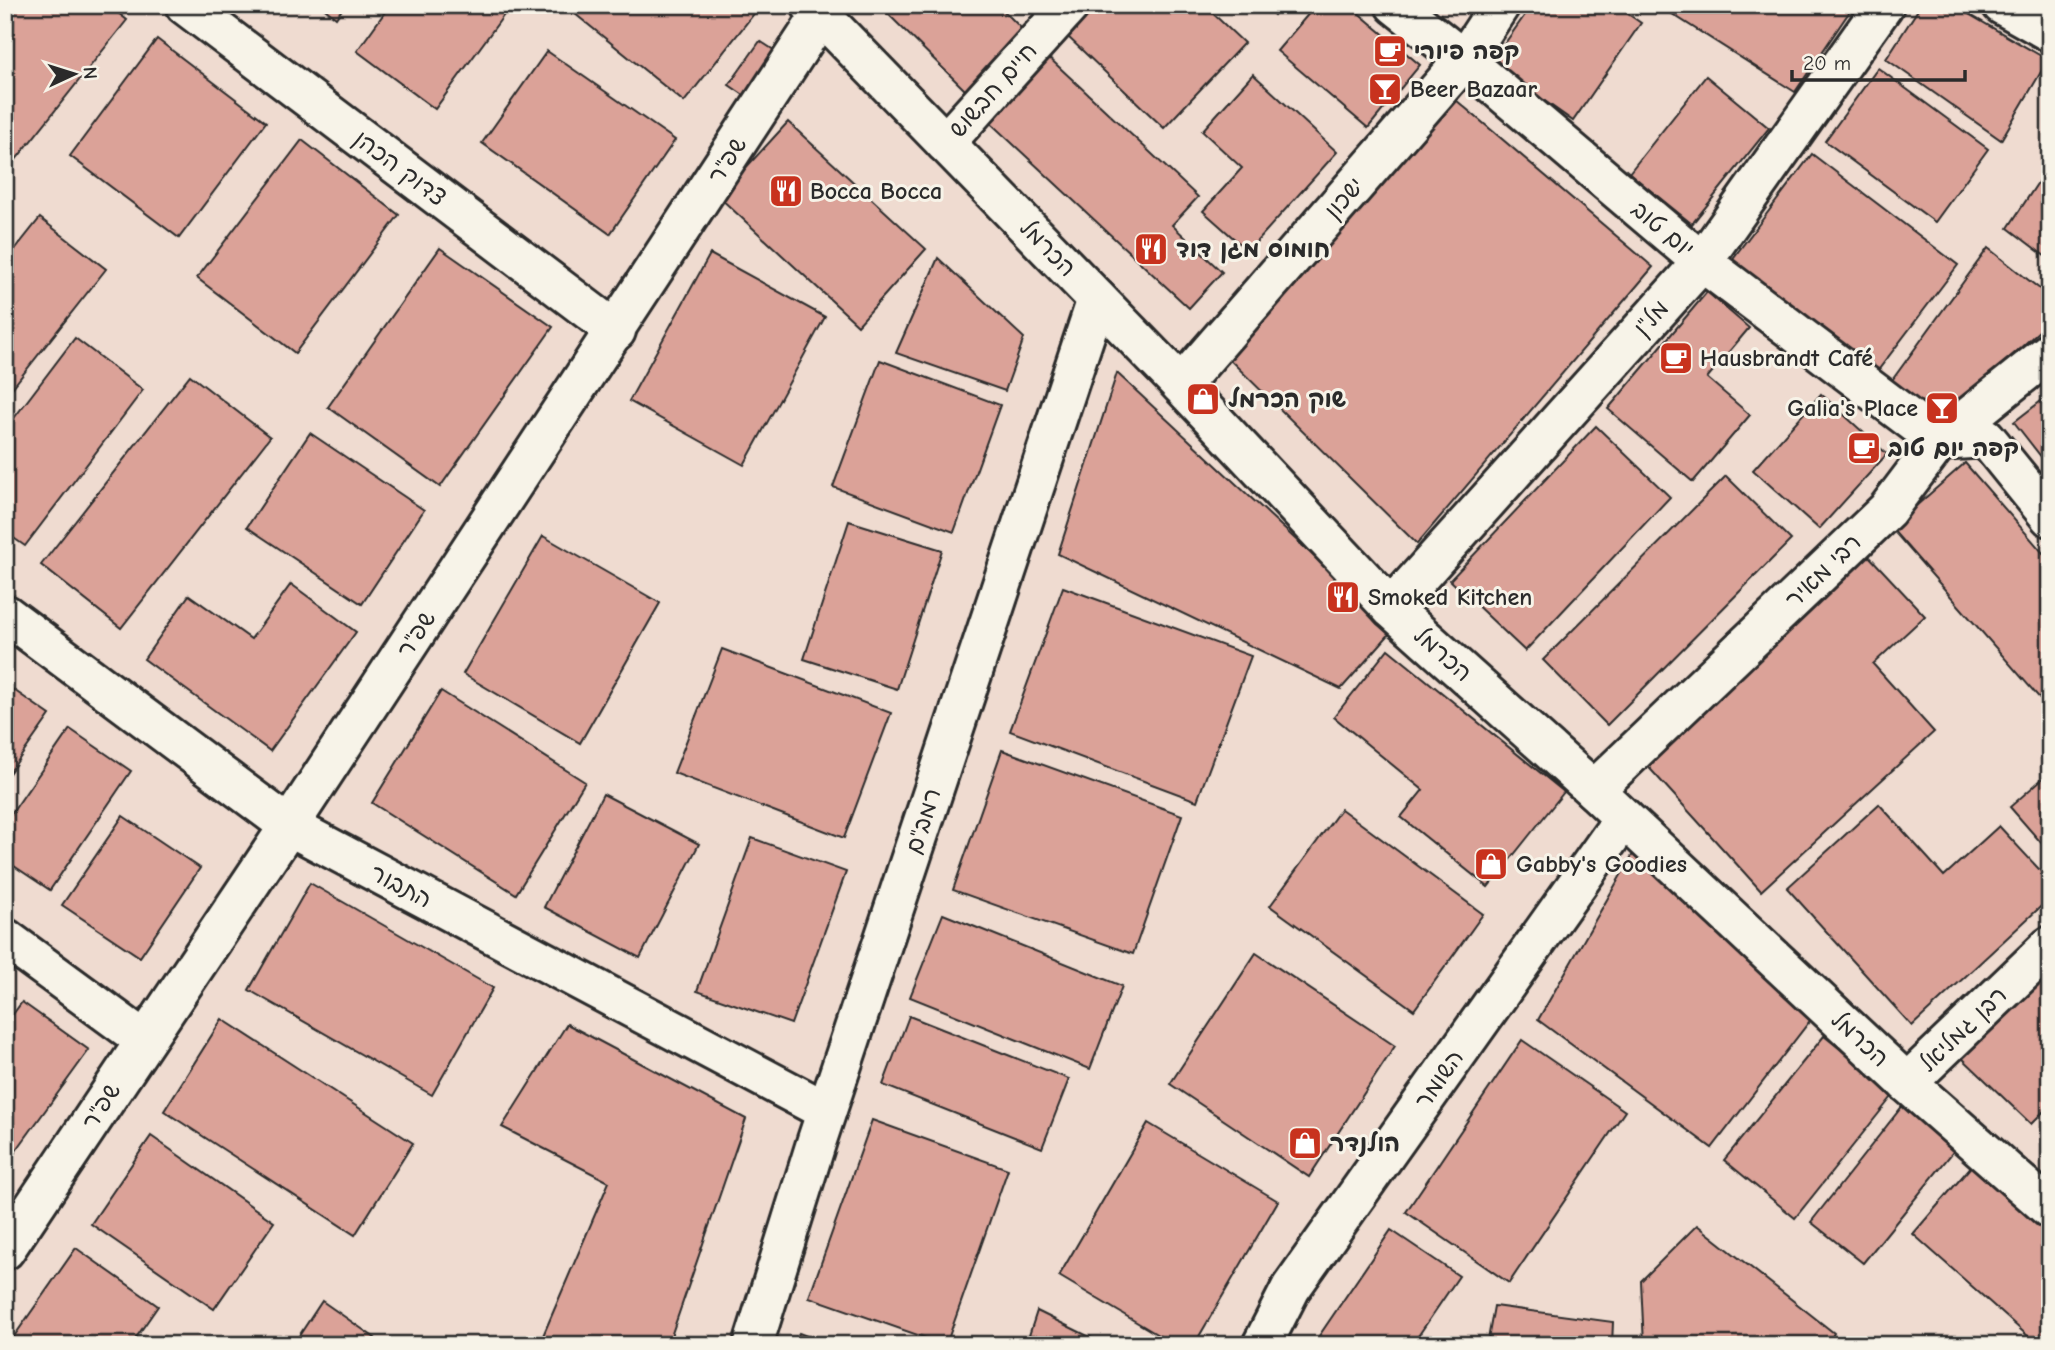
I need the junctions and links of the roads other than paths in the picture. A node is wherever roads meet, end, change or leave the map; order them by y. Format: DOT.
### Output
graph roads {
  1 [pos="185,5"];
  2 [pos="1070,5"];
  3 [pos="1395,5"];
  4 [pos="1500,5"];
  5 [pos="1884,5"];
  6 [pos="2002,5"];
  7 [pos="816,10"];
  8 [pos="2050,32"];
  9 [pos="1464,60"];
  10 [pos="945,143"];
  11 [pos="1702,261"];
  12 [pos="1097,299"];
  13 [pos="615,331"];
  14 [pos="2050,352"];
  15 [pos="1181,385"];
  16 [pos="1939,441"];
  17 [pos="2050,517"];
  18 [pos="1391,608"];
  19 [pos="5,614"];
  20 [pos="1594,790"];
  21 [pos="1624,818"];
  22 [pos="289,826"];
  23 [pos="5,938"];
  24 [pos="2050,946"];
  25 [pos="144,1040"];
  26 [pos="1907,1083"];
  27 [pos="826,1111"];
  28 [pos="2050,1209"];
  29 [pos="5,1250"];
  30 [pos="753,1345"];
  31 [pos="1262,1345"];
  1 -- 13 [label="street, צדוק הכהן"];
  2 -- 10 [label="street, חיים חבשוש"];
  3 -- 9 [label="street, יום טוב"];
  4 -- 9 [label="street, ישכון"];
  5 -- 11 [label="street, מל\"ן"];
  6 -- 8 [label="street"];
  7 -- 10 [label="street, הכרמל"];
  7 -- 13 [label="street, שפ\"ר"];
  9 -- 11 [label="street, יום טוב"];
  9 -- 15 [label="street, ישכון"];
  10 -- 12 [label="street, הכרמל"];
  11 -- 16 [label="street, יום טוב"];
  11 -- 18 [label="street, מל\"ן"];
  12 -- 15 [label="street, הכרמל"];
  12 -- 27 [label="street, רמב\"ם"];
  13 -- 22 [label="street, שפ\"ר"];
  14 -- 16 [label="street, רבי מאיר"];
  15 -- 18 [label="street, הכרמל"];
  16 -- 17 [label="street"];
  16 -- 20 [label="street, רבי מאיר"];
  18 -- 20 [label="street, הכרמל"];
  19 -- 22 [label="street, התבור"];
  20 -- 21 [label="street, הכרמל"];
  21 -- 26 [label="street, הכרמל"];
  21 -- 31 [label="street, השומר"];
  22 -- 25 [label="street, שפ\"ר"];
  22 -- 27 [label="street, התבור"];
  23 -- 25 [label="street"];
  24 -- 26 [label="street, רבן גמליאל"];
  25 -- 29 [label="street, שפ\"ר"];
  26 -- 28 [label="street, הכרמל"];
  27 -- 30 [label="street, רמב\"ם"];
}
